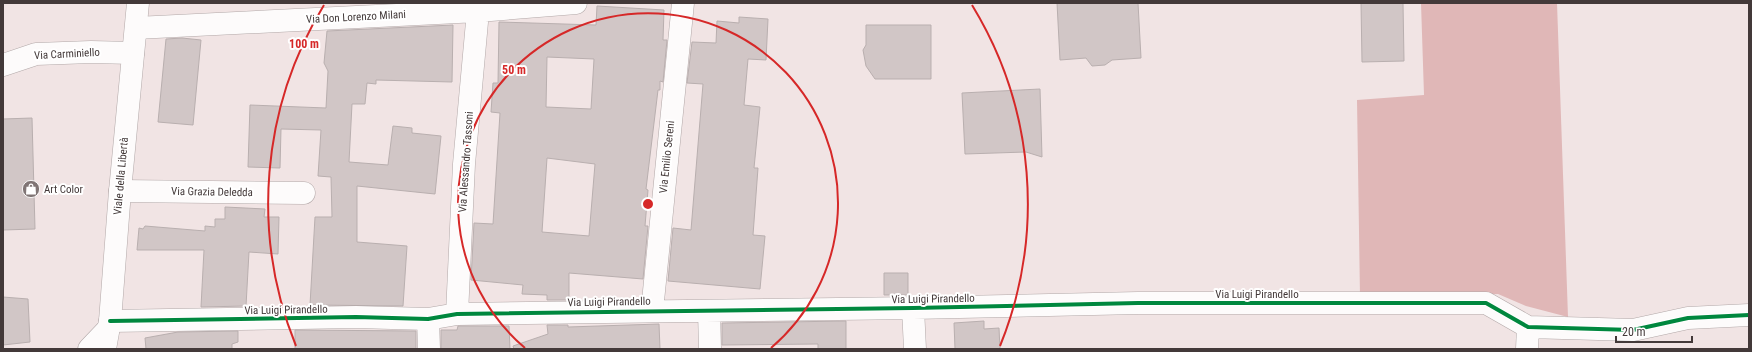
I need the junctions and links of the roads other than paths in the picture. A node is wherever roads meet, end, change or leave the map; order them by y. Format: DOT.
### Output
graph roads {
  1 [pos="138,3"];
  2 [pos="576,3"];
  3 [pos="682,3"];
  4 [pos="478,11"];
  5 [pos="136,28"];
  6 [pos="133,53"];
  7 [pos="3,65"];
  8 [pos="120,191"];
  9 [pos="304,193"];
  10 [pos="913,308"];
  11 [pos="652,311"];
  12 [pos="709,311"];
  13 [pos="457,314"];
  14 [pos="1749,315"];
  15 [pos="428,319"];
  16 [pos="1528,327"];
  17 [pos="108,333"];
  18 [pos="89,349"];
  19 [pos="430,349"];
  20 [pos="710,349"];
  21 [pos="915,349"];
  22 [pos="1527,349"];
  1 -- 5 [label="street, Viale della Libertà"];
  2 -- 4 [label="street, Via Don Lorenzo Milani"];
  3 -- 11 [label="street, Via Emilio Sereni"];
  4 -- 5 [label="street, Via Don Lorenzo Milani"];
  4 -- 13 [label="street, Via Alessandro Tassoni"];
  5 -- 6 [label="street, Viale della Libertà"];
  6 -- 7 [label="street, Via Carminiello"];
  6 -- 8 [label="street, Viale della Libertà"];
  8 -- 9 [label="street, Via Grazia Deledda"];
  8 -- 17 [label="street, Viale della Libertà"];
  10 -- 12 [label="street, Via Luigi Pirandello"];
  10 -- 16 [label="street, Via Luigi Pirandello"];
  10 -- 21 [label="street"];
  11 -- 12 [label="street, Via Luigi Pirandello"];
  11 -- 13 [label="street, Via Luigi Pirandello"];
  12 -- 20 [label="street"];
  13 -- 15 [label="street, Via Luigi Pirandello"];
  14 -- 16 [label="street, Via Luigi Pirandello"];
  15 -- 17 [label="street, Via Luigi Pirandello"];
  15 -- 19 [label="street"];
  16 -- 22 [label="street"];
  17 -- 18 [label="street"];
}
